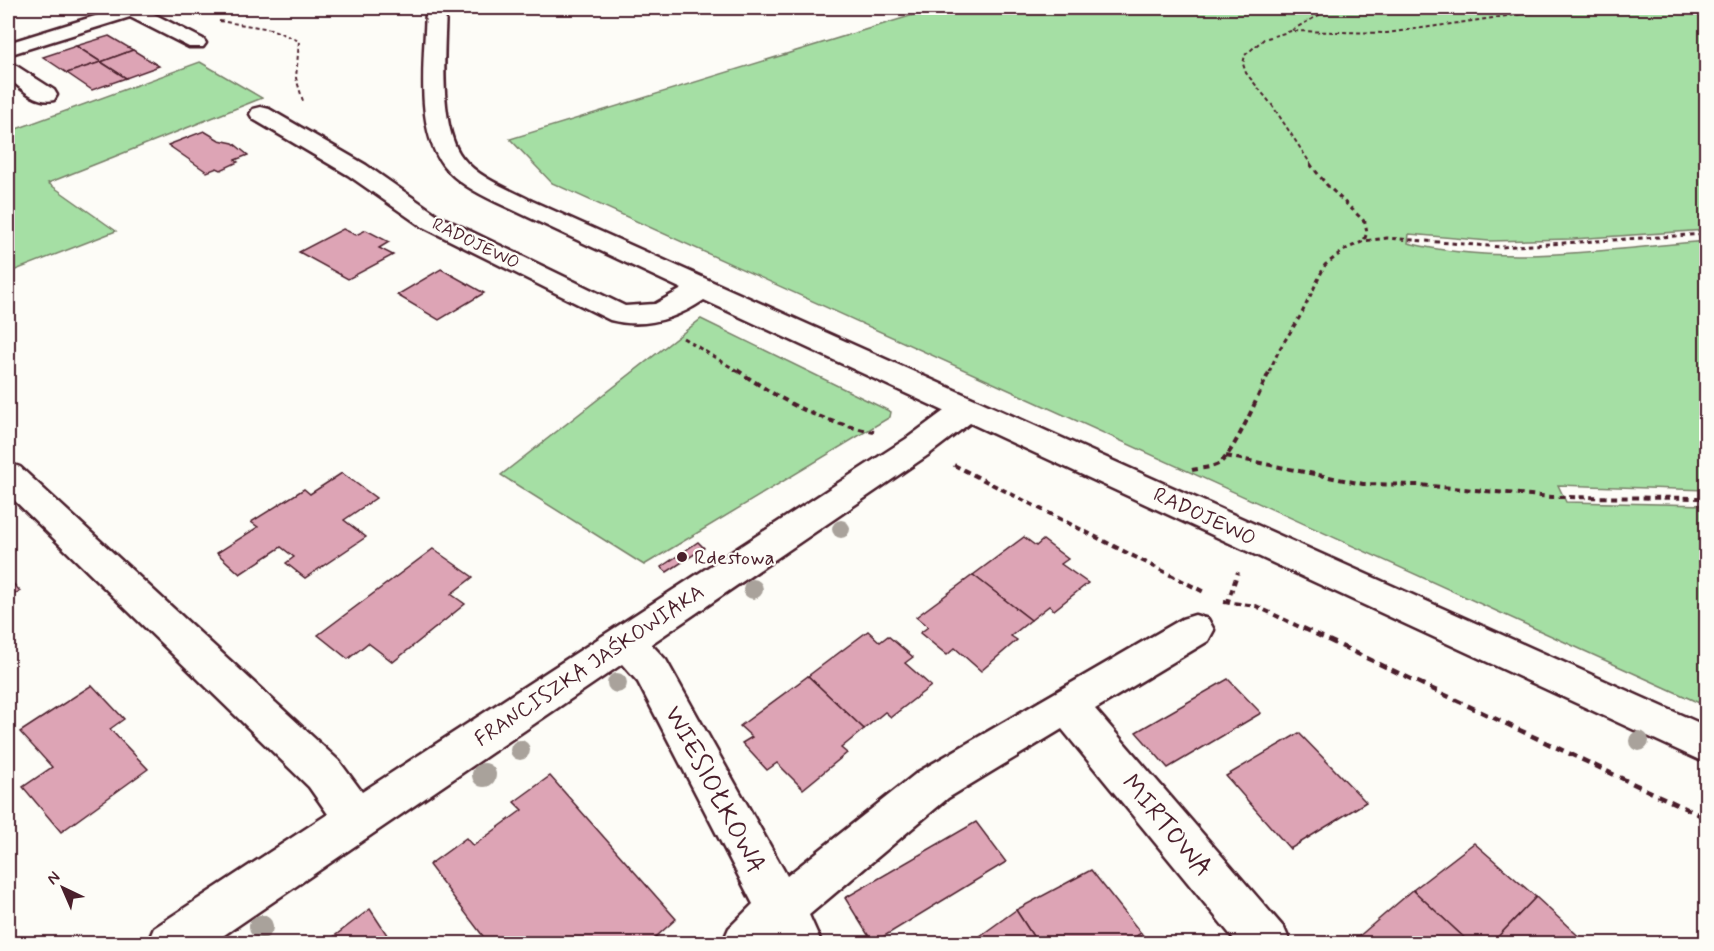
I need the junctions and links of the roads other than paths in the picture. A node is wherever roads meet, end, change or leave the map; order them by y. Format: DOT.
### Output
graph roads {
  1 [pos="436,8"];
  2 [pos="136,9"];
  3 [pos="196,43"];
  4 [pos="8,50"];
  5 [pos="8,69"];
  6 [pos="46,95"];
  7 [pos="261,114"];
  8 [pos="703,288"];
  9 [pos="968,408"];
  10 [pos="8,475"];
  11 [pos="1206,607"];
  12 [pos="625,641"];
  13 [pos="1068,707"];
  14 [pos="1707,745"];
  15 [pos="357,820"];
  16 [pos="789,927"];
  17 [pos="170,944"];
  18 [pos="745,944"];
  19 [pos="1268,944"];
  1 -- 8 [label="street, RADOJEWO"];
  2 -- 3 [label="street"];
  2 -- 4 [label="street"];
  5 -- 6 [label="street"];
  7 -- 8 [label="street, RADOJEWO"];
  8 -- 9 [label="street, RADOJEWO"];
  9 -- 12 [label="street, FRANCISZKA JAŚKOWIAKA"];
  9 -- 14 [label="street, RADOJEWO"];
  10 -- 15 [label="street"];
  11 -- 13 [label="street"];
  12 -- 15 [label="street, FRANCISZKA JAŚKOWIAKA"];
  12 -- 16 [label="street, WIESIOŁKOWA"];
  13 -- 16 [label="street"];
  13 -- 19 [label="street, MIRTOWA"];
  15 -- 17 [label="street, FRANCISZKA JAŚKOWIAKA"];
  16 -- 18 [label="street"];
}
